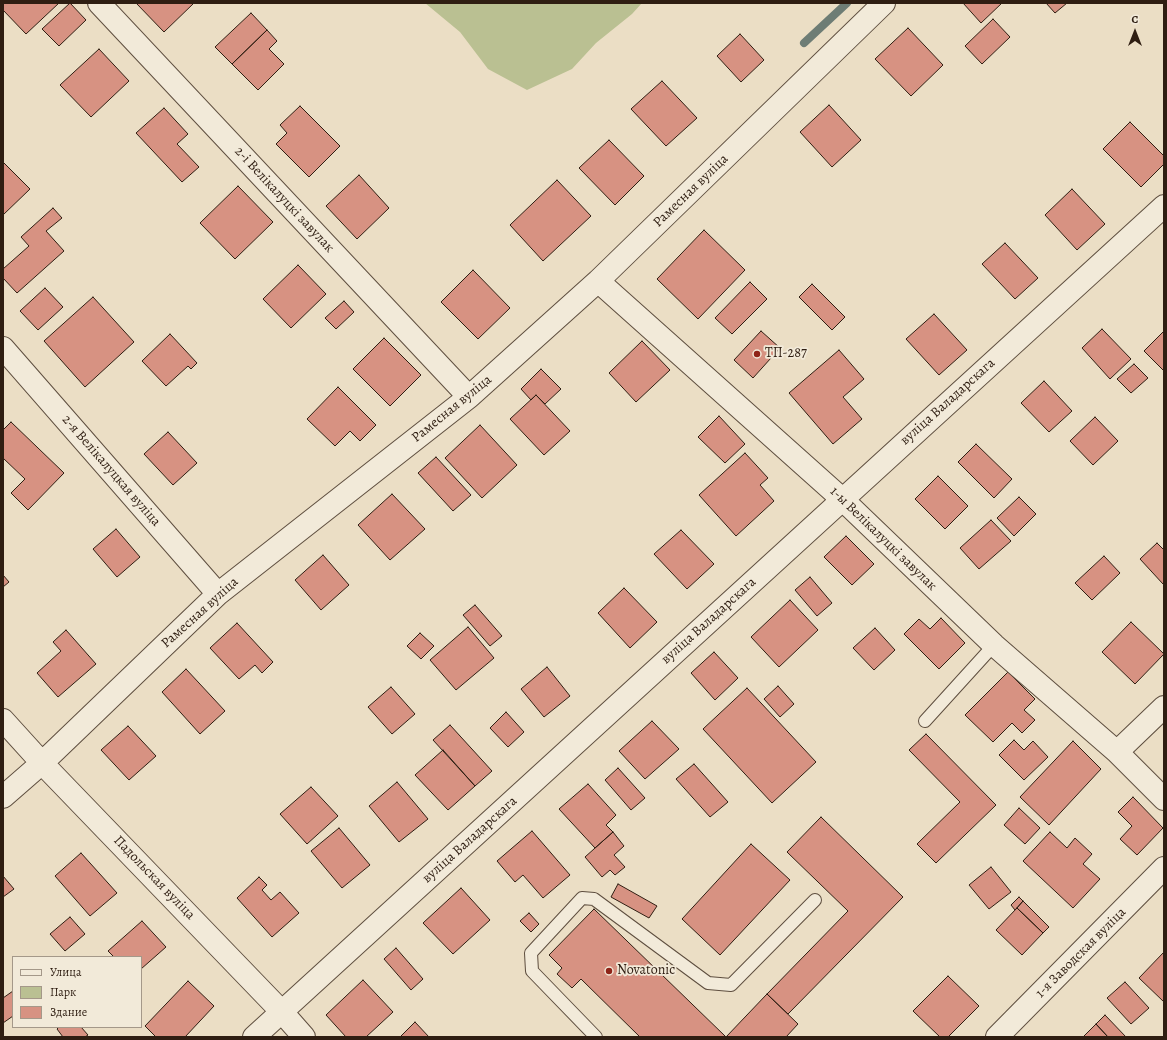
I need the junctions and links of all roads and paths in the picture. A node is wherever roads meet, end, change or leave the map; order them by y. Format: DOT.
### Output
graph roads {
  1 [pos="99,3"];
  2 [pos="884,3"];
  3 [pos="1164,206"];
  4 [pos="598,281"];
  5 [pos="3,348"];
  6 [pos="469,397"];
  7 [pos="842,499"];
  8 [pos="218,594"];
  9 [pos="994,645"];
  10 [pos="1164,707"];
  11 [pos="3,720"];
  12 [pos="925,721"];
  13 [pos="1117,752"];
  14 [pos="42,763"];
  15 [pos="3,797"];
  16 [pos="1164,799"];
  17 [pos="1164,868"];
  18 [pos="815,900"];
  19 [pos="282,1012"];
  20 [pos="254,1037"];
  21 [pos="304,1037"];
  22 [pos="596,1037"];
  23 [pos="997,1037"];
  1 -- 6 [label="street, 2-і Велікалуцкі завулак"];
  2 -- 4 [label="street, Рамесная вуліца"];
  3 -- 7 [label="street, вуліца Валадарскага"];
  4 -- 6 [label="street, Рамесная вуліца"];
  4 -- 7 [label="street, 1-ы Велікалуцкі завулак"];
  5 -- 8 [label="street, 2-я Велікалуцкая вуліца"];
  6 -- 8 [label="street, Рамесная вуліца"];
  7 -- 9 [label="street, 1-ы Велікалуцкі завулак"];
  7 -- 19 [label="street, вуліца Валадарскага"];
  8 -- 14 [label="street, Рамесная вуліца"];
  9 -- 12 [label="lane"];
  9 -- 13 [label="street, 1-ы Велікалуцкі завулак"];
  10 -- 13 [label="street"];
  11 -- 14 [label="street, Падольская вуліца"];
  13 -- 16 [label="street, 1-ы Велікалуцкі завулак"];
  14 -- 15 [label="street, Рамесная вуліца"];
  14 -- 19 [label="street, Падольская вуліца"];
  17 -- 23 [label="street, 1-я Заводская вуліца"];
  18 -- 22 [label="lane"];
  19 -- 20 [label="street, вуліца Валадарскага"];
  19 -- 21 [label="street, Падольская вуліца"];
}
